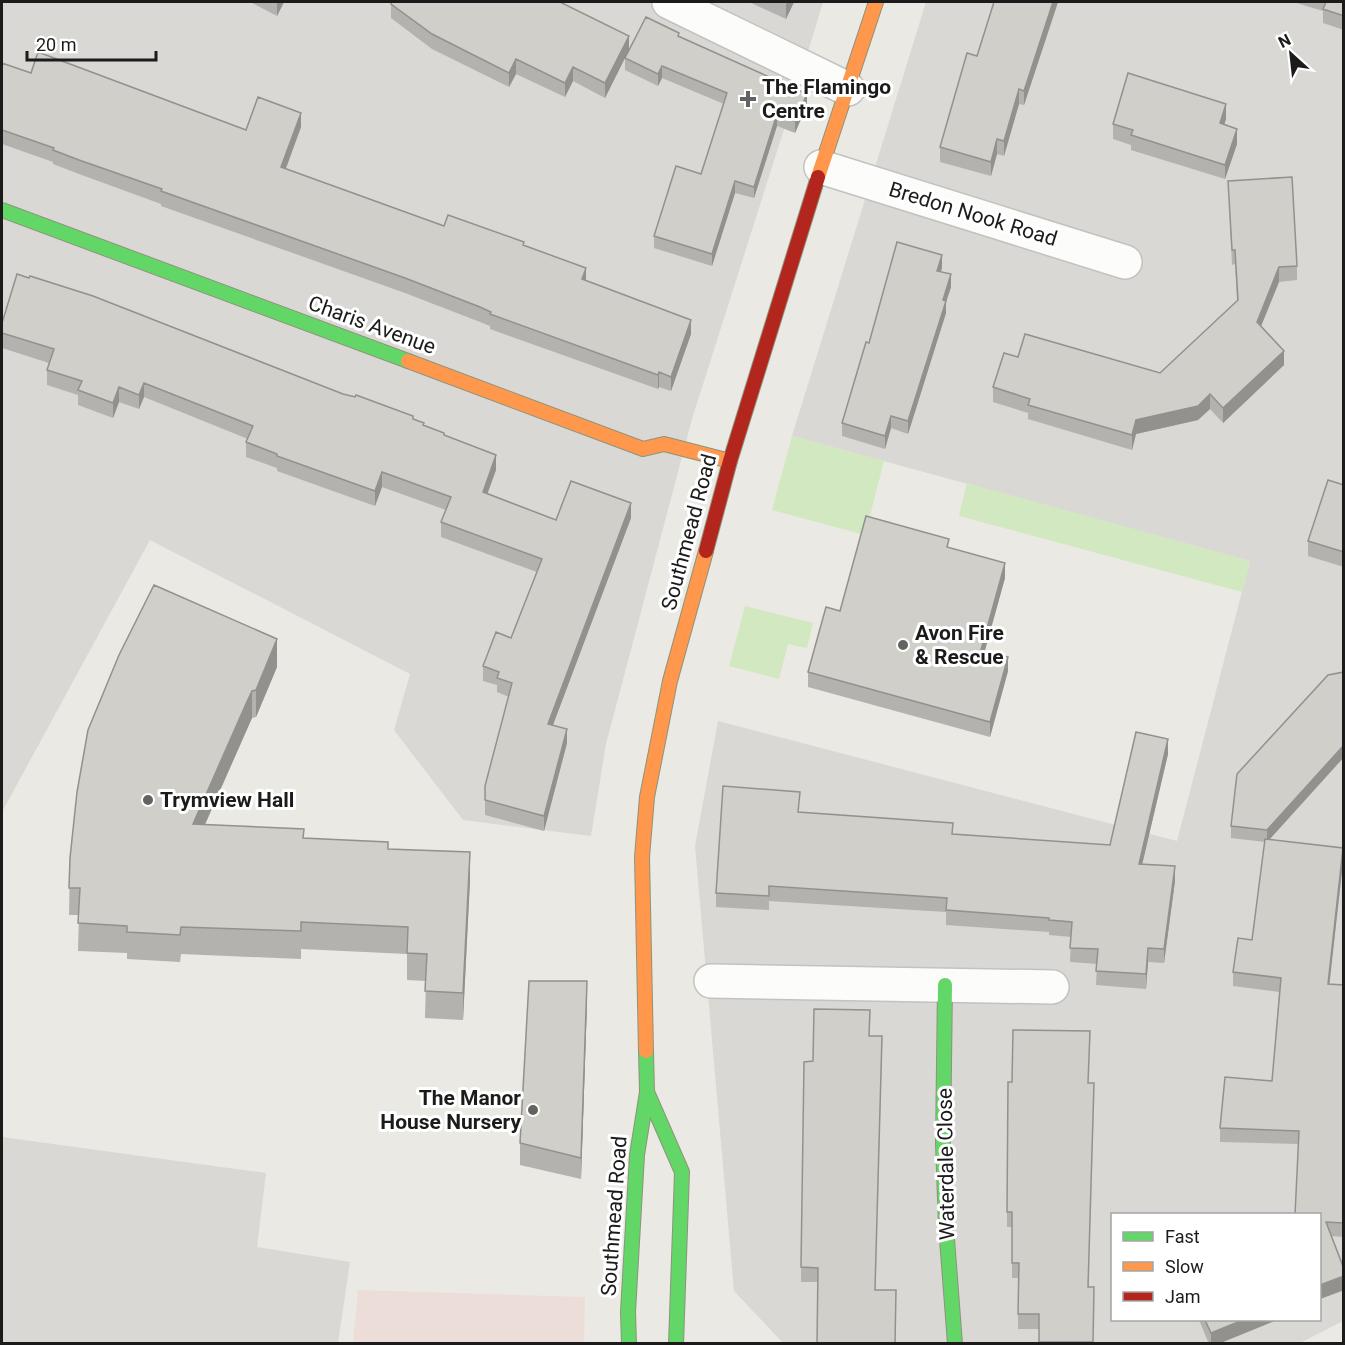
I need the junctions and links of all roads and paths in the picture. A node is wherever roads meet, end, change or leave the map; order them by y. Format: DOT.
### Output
graph roads {
  1 [pos="669,2"];
  2 [pos="876,2"];
  3 [pos="848,89"];
  4 [pos="821,167"];
  5 [pos="2,210"];
  6 [pos="1125,262"];
  7 [pos="730,461"];
  8 [pos="711,981"];
  9 [pos="945,985"];
  10 [pos="1052,987"];
  11 [pos="646,1092"];
  12 [pos="628,1344"];
  13 [pos="676,1344"];
  14 [pos="955,1344"];
  1 -- 3 [label="street"];
  2 -- 3 [label="main road, Southmead Road"];
  3 -- 4 [label="main road, Southmead Road"];
  4 -- 6 [label="street, Bredon Nook Road"];
  4 -- 7 [label="main road, Southmead Road"];
  5 -- 7 [label="main road, Charis Avenue"];
  7 -- 11 [label="main road, Southmead Road"];
  8 -- 9 [label="street"];
  9 -- 10 [label="street"];
  9 -- 14 [label="main road, Waterdale Close"];
  11 -- 12 [label="main road, Southmead Road"];
  11 -- 13 [label="main road, Southmead Road"];
}
